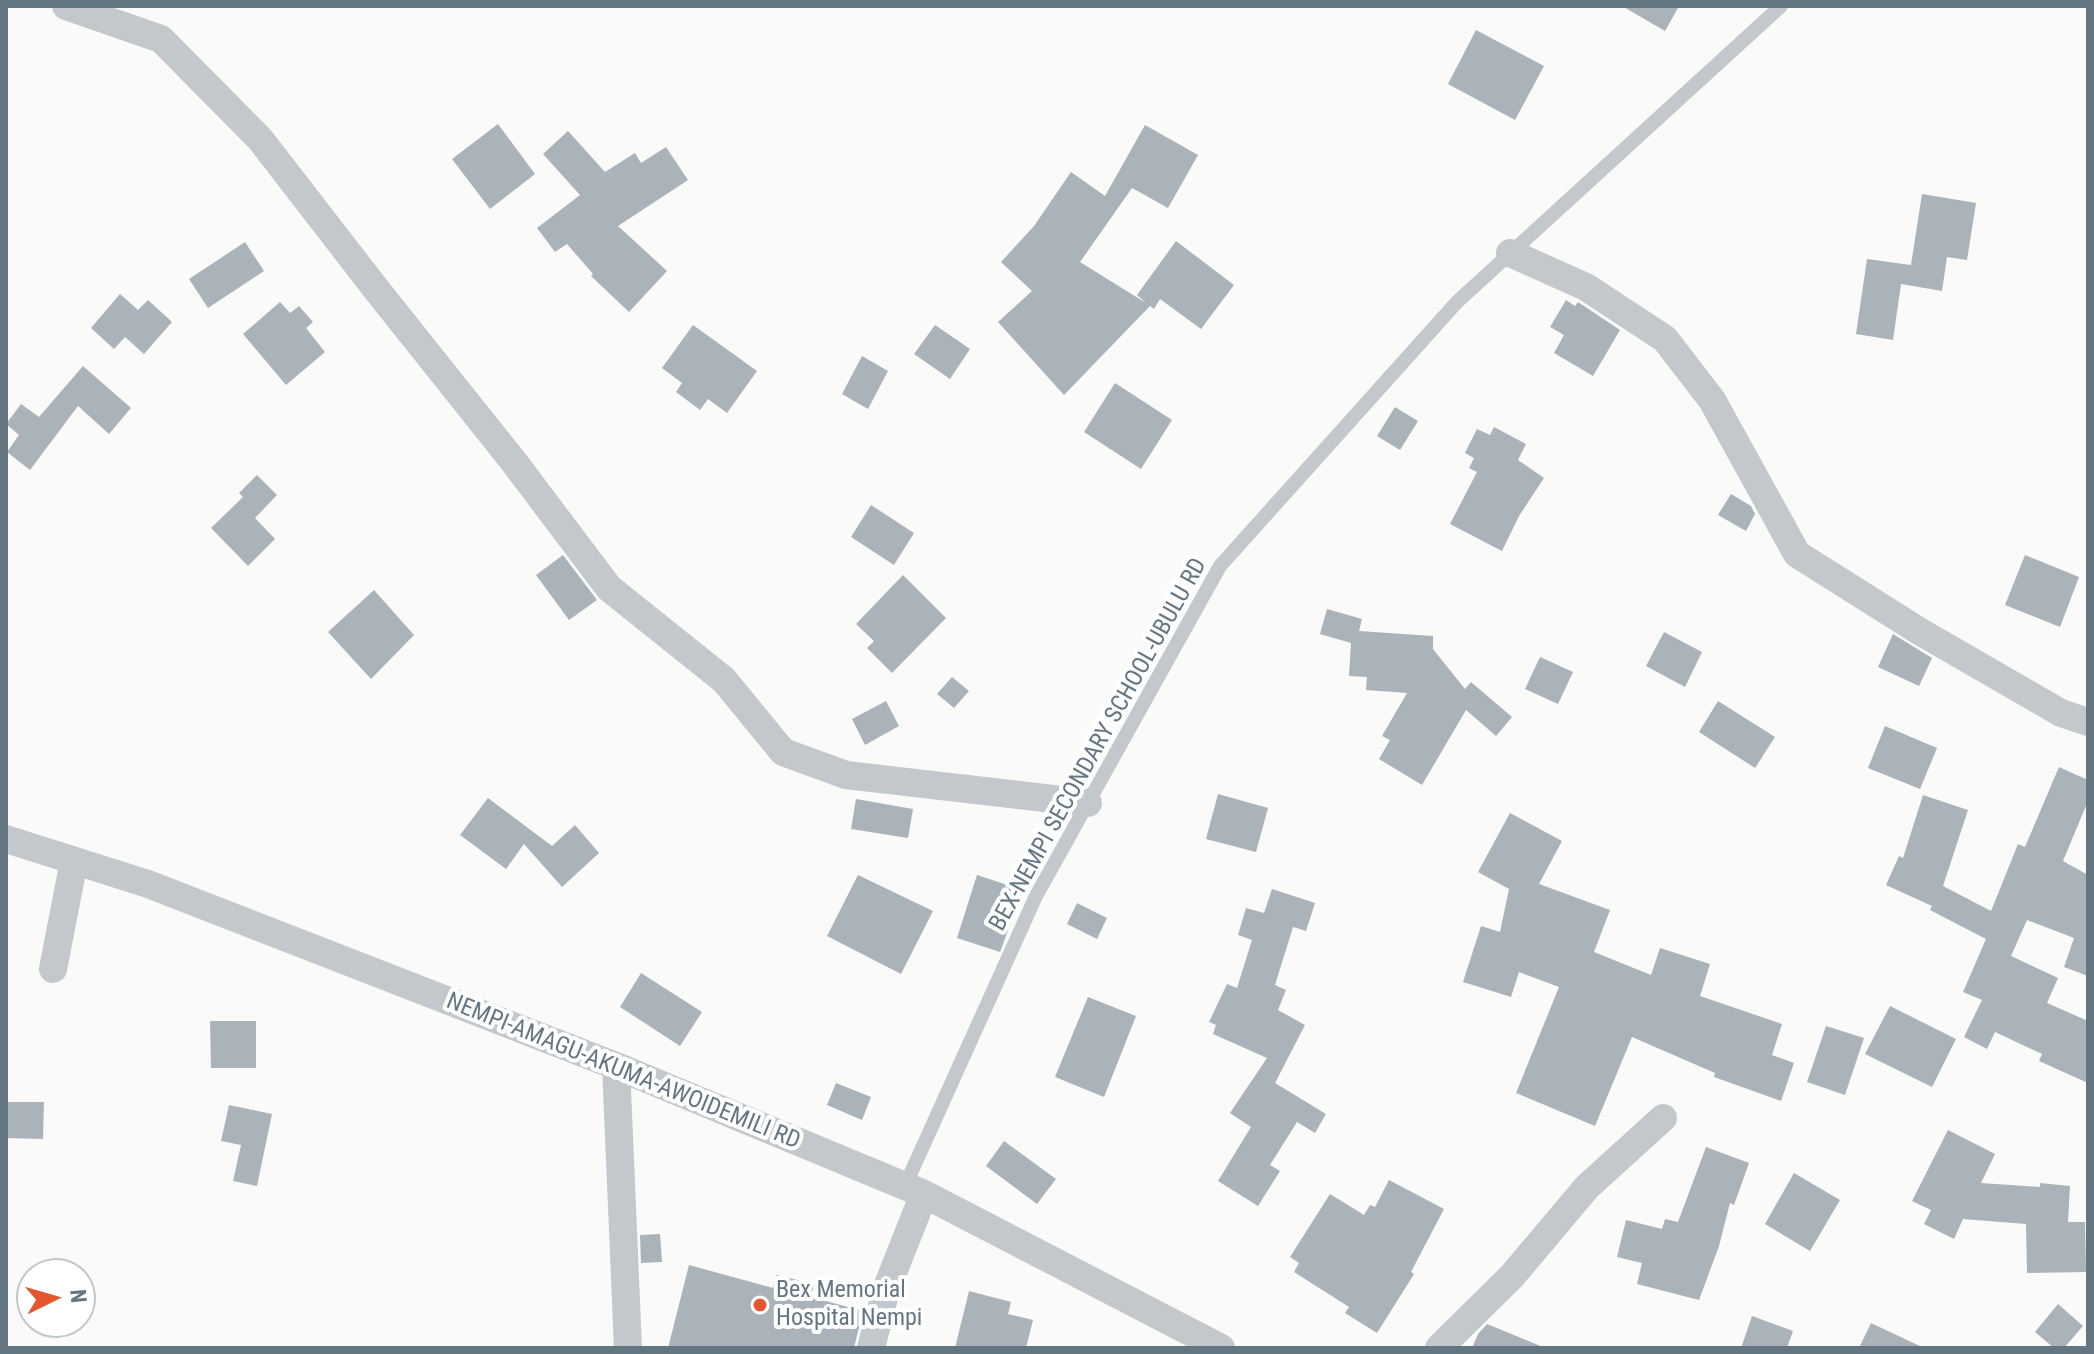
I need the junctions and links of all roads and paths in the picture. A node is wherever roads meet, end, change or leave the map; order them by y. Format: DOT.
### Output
graph roads {
  1 [pos="66,6"];
  2 [pos="1781,6"];
  3 [pos="1510,253"];
  4 [pos="2088,722"];
  5 [pos="1088,803"];
  6 [pos="6,839"];
  7 [pos="74,861"];
  8 [pos="53,969"];
  9 [pos="616,1066"];
  10 [pos="1663,1118"];
  11 [pos="914,1190"];
  12 [pos="628,1348"];
  13 [pos="871,1348"];
  14 [pos="1221,1348"];
  15 [pos="1439,1348"];
  1 -- 5 [label="street"];
  2 -- 3 [label="lane, BEX-NEMPI SECONDARY SCHOOL-UBULU RD"];
  3 -- 4 [label="street"];
  3 -- 5 [label="lane, BEX-NEMPI SECONDARY SCHOOL-UBULU RD"];
  5 -- 11 [label="lane, BEX-NEMPI SECONDARY SCHOOL-UBULU RD"];
  6 -- 7 [label="street, NEMPI-AMAGU-AKUMA-AWOIDEMILI RD"];
  7 -- 8 [label="street"];
  7 -- 9 [label="street, NEMPI-AMAGU-AKUMA-AWOIDEMILI RD"];
  9 -- 11 [label="street, NEMPI-AMAGU-AKUMA-AWOIDEMILI RD"];
  9 -- 12 [label="street"];
  10 -- 15 [label="street"];
  11 -- 13 [label="street"];
  11 -- 14 [label="street, NEMPI-AMAGU-AKUMA-AWOIDEMILI RD"];
}
